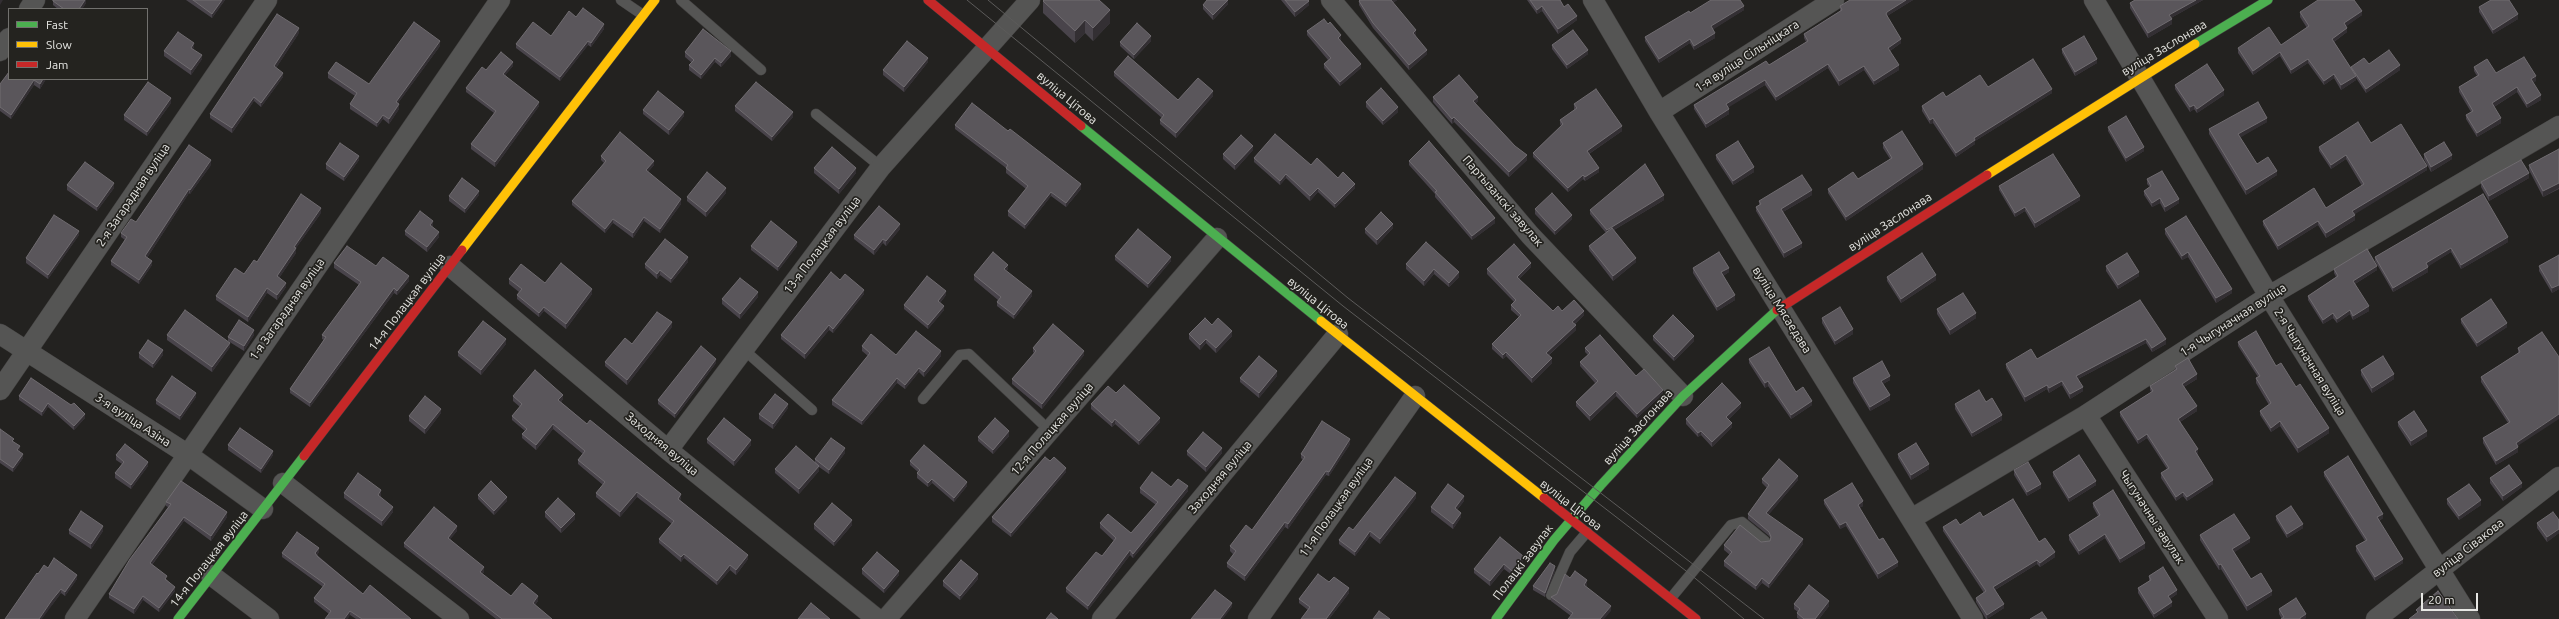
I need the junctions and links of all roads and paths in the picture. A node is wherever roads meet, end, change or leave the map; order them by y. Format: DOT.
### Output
graph roads {
  1 [pos="267,0"];
  2 [pos="500,0"];
  3 [pos="621,0"];
  4 [pos="655,0"];
  5 [pos="681,0"];
  6 [pos="928,0"];
  7 [pos="1030,0"];
  8 [pos="1331,0"];
  9 [pos="1594,0"];
  10 [pos="1834,0"];
  11 [pos="2094,0"];
  12 [pos="2268,0"];
  13 [pos="643,15"];
  14 [pos="8,39"];
  15 [pos="988,49"];
  16 [pos="0,51"];
  17 [pos="761,70"];
  18 [pos="2140,77"];
  19 [pos="1659,112"];
  20 [pos="816,114"];
  21 [pos="2559,126"];
  22 [pos="881,167"];
  23 [pos="1217,238"];
  24 [pos="450,266"];
  25 [pos="2269,296"];
  26 [pos="1780,307"];
  27 [pos="0,334"];
  28 [pos="1338,334"];
  29 [pos="743,349"];
  30 [pos="27,352"];
  31 [pos="0,390"];
  32 [pos="1415,396"];
  33 [pos="1682,396"];
  34 [pos="923,399"];
  35 [pos="812,410"];
  36 [pos="2086,415"];
  37 [pos="1050,431"];
  38 [pos="668,450"];
  39 [pos="186,454"];
  40 [pos="2559,477"];
  41 [pos="283,483"];
  42 [pos="263,509"];
  43 [pos="1911,519"];
  44 [pos="1571,520"];
  45 [pos="1587,532"];
  46 [pos="1765,541"];
  47 [pos="2440,570"];
  48 [pos="212,575"];
  49 [pos="1551,595"];
  50 [pos="1671,598"];
  51 [pos="74,619"];
  52 [pos="178,619"];
  53 [pos="269,619"];
  54 [pos="459,619"];
  55 [pos="877,619"];
  56 [pos="886,619"];
  57 [pos="1102,619"];
  58 [pos="1258,619"];
  59 [pos="1496,619"];
  60 [pos="1696,619"];
  61 [pos="1973,619"];
  62 [pos="2218,619"];
  63 [pos="2376,619"];
  64 [pos="2470,619"];
  1 -- 30 [label="street, 2-я Загарадная вуліца"];
  2 -- 39 [label="street, 1-я Загарадная вуліца"];
  3 -- 13 [label="lane"];
  4 -- 13 [label="main road, 14-я Полацкая вуліца"];
  5 -- 17 [label="lane"];
  6 -- 15 [label="main road, вуліца Цітова"];
  7 -- 15 [label="street, 13-я Полацкая вуліца"];
  8 -- 33 [label="street, Партызанскі завулак"];
  9 -- 19 [label="street, вуліца Мясаедава"];
  10 -- 19 [label="street, 1-я вуліца Сільніцкага"];
  11 -- 18 [label="street, 2-я Чыгуначная вуліца"];
  12 -- 18 [label="main road, вуліца Заслонава"];
  13 -- 24 [label="main road, 14-я Полацкая вуліца"];
  14 -- 16 [label="street"];
  15 -- 22 [label="street, 13-я Полацкая вуліца"];
  15 -- 23 [label="main road, вуліца Цітова"];
  18 -- 25 [label="street, 2-я Чыгуначная вуліца"];
  18 -- 26 [label="main road, вуліца Заслонава"];
  19 -- 26 [label="street, вуліца Мясаедава"];
  20 -- 22 [label="lane"];
  21 -- 25 [label="street, 1-я Чыгуначная вуліца"];
  22 -- 29 [label="street, 13-я Полацкая вуліца"];
  23 -- 28 [label="main road, вуліца Цітова"];
  23 -- 37 [label="street, 12-я Полацкая вуліца"];
  24 -- 38 [label="street, Заходняя вуліца"];
  24 -- 41 [label="main road, 14-я Полацкая вуліца"];
  25 -- 36 [label="street, 1-я Чыгуначная вуліца"];
  25 -- 47 [label="street, 2-я Чыгуначная вуліца"];
  26 -- 33 [label="main road, вуліца Заслонава"];
  26 -- 43 [label="street, вуліца Мясаедава"];
  27 -- 30 [label="street, 3-я вуліца Азіна"];
  28 -- 32 [label="main road, вуліца Цітова"];
  28 -- 57 [label="street, Заходняя вуліца"];
  29 -- 35 [label="lane"];
  29 -- 38 [label="street, 13-я Полацкая вуліца"];
  30 -- 31 [label="street, 2-я Загарадная вуліца"];
  30 -- 39 [label="street, 3-я вуліца Азіна"];
  32 -- 44 [label="main road, вуліца Цітова"];
  32 -- 58 [label="street, 11-я Полацкая вуліца"];
  33 -- 44 [label="main road, вуліца Заслонава"];
  34 -- 37 [label="lane"];
  36 -- 43 [label="street, 1-я Чыгуначная вуліца"];
  36 -- 62 [label="street, Чыгуначны завулак"];
  37 -- 56 [label="street, 12-я Полацкая вуліца"];
  38 -- 55 [label="street, Заходняя вуліца"];
  39 -- 42 [label="street, 3-я вуліца Азіна"];
  39 -- 51 [label="street, 1-я Загарадная вуліца"];
  40 -- 47 [label="street, вуліца Сівакова"];
  41 -- 42 [label="main road, 14-я Полацкая вуліца"];
  41 -- 54 [label="street"];
  42 -- 48 [label="main road, 14-я Полацкая вуліца"];
  43 -- 61 [label="street, вуліца Мясаедава"];
  44 -- 45 [label="main road, вуліца Цітова"];
  44 -- 59 [label="main road, Полацкі завулак"];
  45 -- 49 [label="lane"];
  45 -- 50 [label="main road, вуліца Цітова"];
  46 -- 50 [label="lane"];
  47 -- 63 [label="street, вуліца Сівакова"];
  47 -- 64 [label="street, 2-я Чыгуначная вуліца"];
  48 -- 52 [label="main road, 14-я Полацкая вуліца"];
  48 -- 53 [label="street"];
  50 -- 60 [label="main road, вуліца Цітова"];
}
